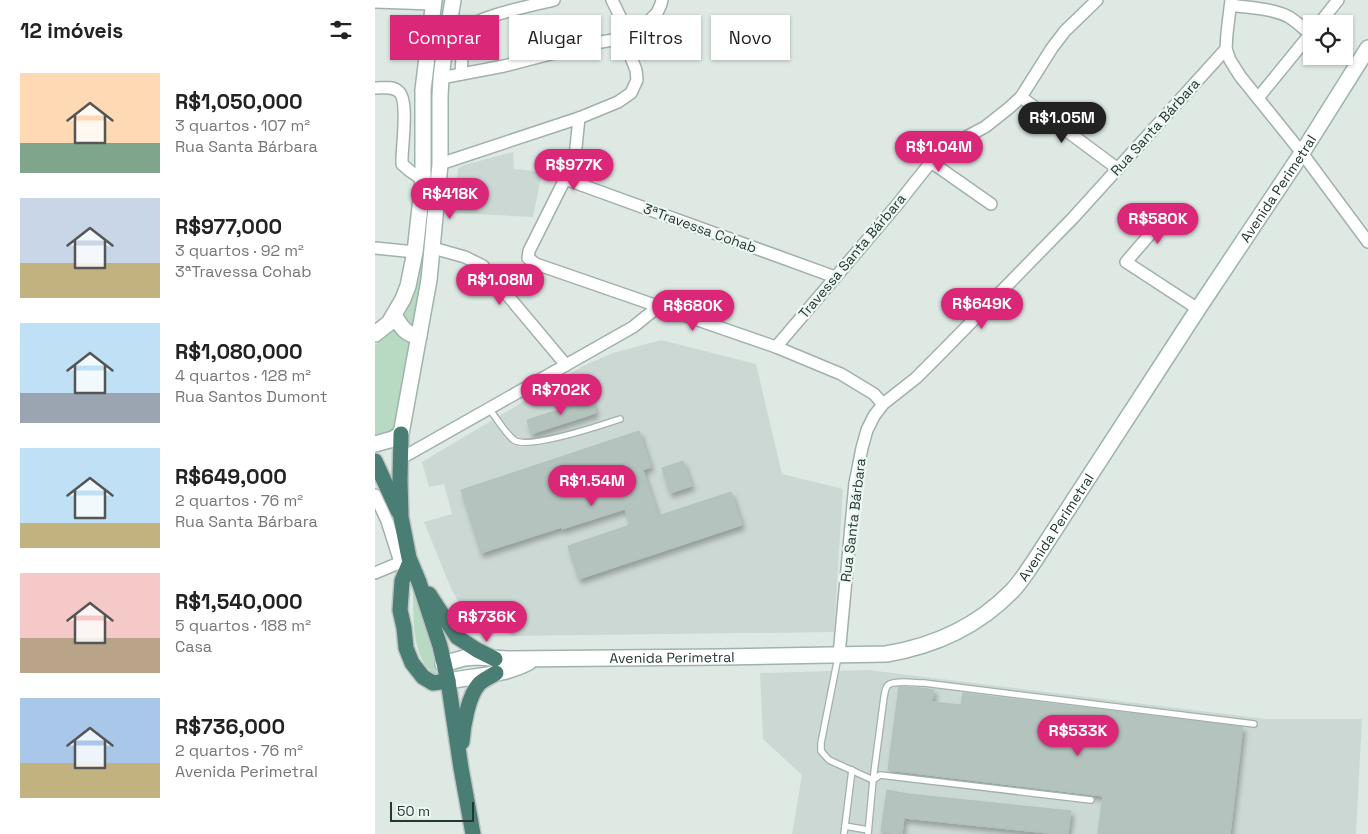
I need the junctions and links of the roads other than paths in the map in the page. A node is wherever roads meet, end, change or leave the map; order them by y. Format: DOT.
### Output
graph roads {
  1 [pos="453,0"];
  2 [pos="554,0"];
  3 [pos="612,0"];
  4 [pos="662,0"];
  5 [pos="1097,0"];
  6 [pos="1338,0"];
  7 [pos="375,2"];
  8 [pos="433,2"];
  9 [pos="1231,2"];
  10 [pos="617,15"];
  11 [pos="655,15"];
  12 [pos="1326,15"];
  13 [pos="1303,27"];
  14 [pos="611,39"];
  15 [pos="1303,44"];
  16 [pos="1368,48"];
  17 [pos="1226,49"];
  18 [pos="632,60"];
  19 [pos="461,74"];
  20 [pos="441,78"];
  21 [pos="375,88"];
  22 [pos="1021,97"];
  23 [pos="1258,98"];
  24 [pos="579,118"];
  25 [pos="1302,154"];
  26 [pos="931,162"];
  27 [pos="441,164"];
  28 [pos="1118,169"];
  29 [pos="565,179"];
  30 [pos="423,180"];
  31 [pos="991,204"];
  32 [pos="1170,211"];
  33 [pos="1368,242"];
  34 [pos="375,248"];
  35 [pos="433,248"];
  36 [pos="415,252"];
  37 [pos="835,277"];
  38 [pos="659,306"];
  39 [pos="1198,309"];
  40 [pos="394,315"];
  41 [pos="375,334"];
  42 [pos="419,336"];
  43 [pos="777,347"];
  44 [pos="566,366"];
  45 [pos="883,404"];
  46 [pos="489,409"];
  47 [pos="620,420"];
  48 [pos="401,434"];
  49 [pos="375,444"];
  50 [pos="400,459"];
  51 [pos="375,461"];
  52 [pos="375,495"];
  53 [pos="401,517"];
  54 [pos="407,561"];
  55 [pos="375,572"];
  56 [pos="419,582"];
  57 [pos="839,655"];
  58 [pos="443,664"];
  59 [pos="495,666"];
  60 [pos="448,681"];
  61 [pos="1253,724"];
  62 [pos="461,768"];
  63 [pos="852,770"];
  64 [pos="873,780"];
  65 [pos="1091,800"];
  66 [pos="845,826"];
  67 [pos="868,832"];
  68 [pos="473,834"];
  69 [pos="844,834"];
  1 -- 20 [label="main road"];
  2 -- 19 [label="street"];
  3 -- 10 [label="street"];
  4 -- 11 [label="street"];
  5 -- 22 [label="street, Travessa Santa Bárbara"];
  6 -- 12 [label="street"];
  7 -- 8 [label="street"];
  8 -- 30 [label="main road"];
  9 -- 13 [label="street"];
  9 -- 17 [label="street"];
  14 -- 19 [label="street"];
  15 -- 23 [label="street"];
  16 -- 25 [label="main road, Avenida Perimetral"];
  17 -- 23 [label="street"];
  17 -- 28 [label="street, Rua Santa Bárbara"];
  18 -- 24 [label="street"];
  19 -- 20 [label="street"];
  20 -- 27 [label="main road"];
  21 -- 30 [label="street"];
  22 -- 26 [label="street, Travessa Santa Bárbara"];
  22 -- 28 [label="street"];
  23 -- 25 [label="street"];
  24 -- 27 [label="street"];
  24 -- 29 [label="street"];
  25 -- 33 [label="street"];
  25 -- 39 [label="main road, Avenida Perimetral"];
  26 -- 31 [label="street"];
  26 -- 37 [label="street, Travessa Santa Bárbara"];
  27 -- 35 [label="main road"];
  28 -- 45 [label="street, Rua Santa Bárbara"];
  29 -- 37 [label="street, 3ªTravessa Cohab"];
  29 -- 38 [label="street"];
  30 -- 36 [label="main road"];
  32 -- 39 [label="street"];
  34 -- 36 [label="street"];
  35 -- 42 [label="main road"];
  35 -- 44 [label="street"];
  36 -- 40 [label="main road"];
  37 -- 43 [label="street, Travessa Santa Bárbara"];
  38 -- 43 [label="street"];
  38 -- 44 [label="street"];
  39 -- 57 [label="main road, Avenida Perimetral"];
  40 -- 41 [label="main road"];
  40 -- 42 [label="main road"];
  42 -- 48 [label="main road"];
  43 -- 45 [label="street"];
  44 -- 46 [label="street"];
  45 -- 57 [label="street, Rua Santa Bárbara"];
  46 -- 47 [label="lane"];
  46 -- 50 [label="street"];
  48 -- 49 [label="main road"];
  48 -- 50 [label="highway"];
  50 -- 53 [label="highway"];
  51 -- 53 [label="highway"];
  52 -- 54 [label="street"];
  53 -- 54 [label="highway"];
  54 -- 55 [label="street"];
  54 -- 56 [label="highway"];
  54 -- 60 [label="highway"];
  56 -- 58 [label="highway"];
  56 -- 59 [label="highway"];
  57 -- 59 [label="main road, Avenida Perimetral"];
  57 -- 63 [label="lane"];
  58 -- 59 [label="main road"];
  58 -- 60 [label="highway"];
  59 -- 60 [label="main road"];
  59 -- 62 [label="highway"];
  60 -- 62 [label="highway"];
  61 -- 64 [label="lane"];
  62 -- 68 [label="highway"];
  63 -- 64 [label="lane"];
  63 -- 66 [label="lane"];
  64 -- 65 [label="lane"];
  64 -- 67 [label="lane"];
  66 -- 67 [label="lane"];
  66 -- 69 [label="lane"];
}
